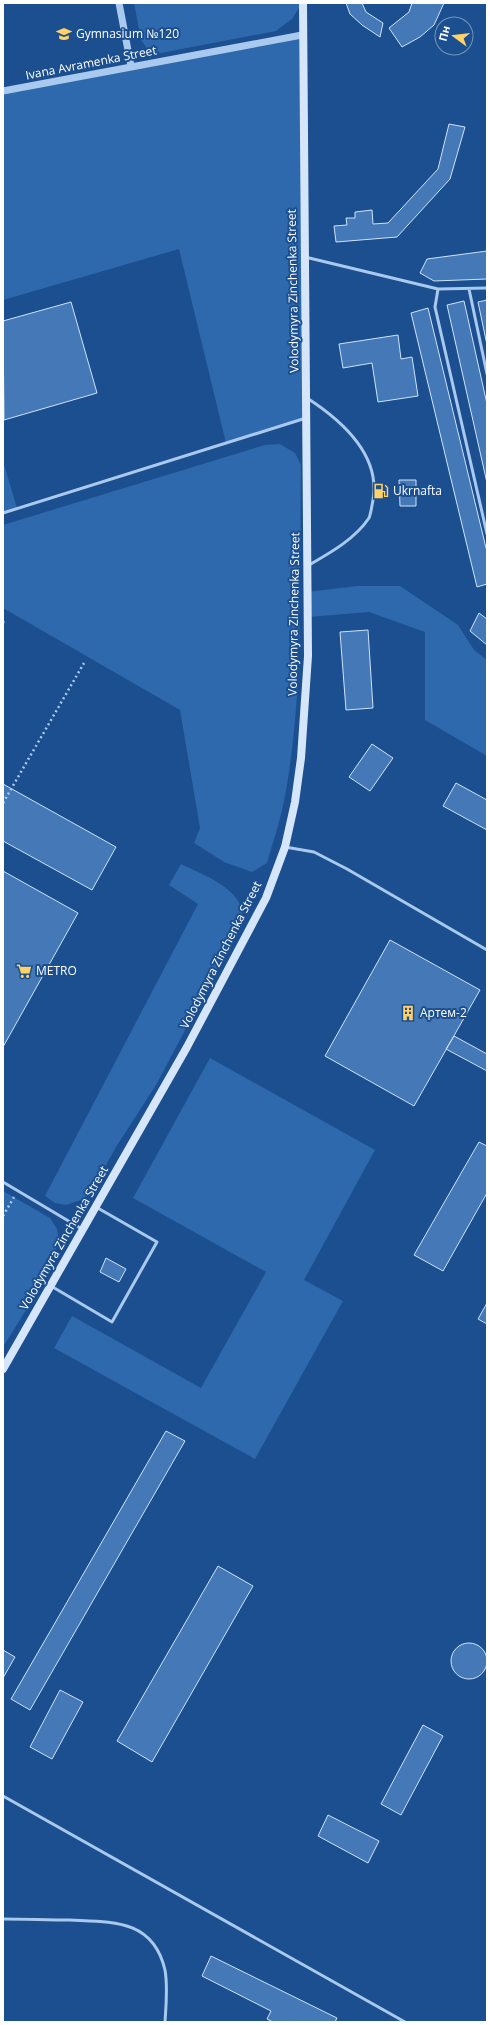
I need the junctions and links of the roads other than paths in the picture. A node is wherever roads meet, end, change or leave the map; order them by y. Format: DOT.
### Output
graph roads {
  1 [pos="119,3"];
  2 [pos="303,3"];
  3 [pos="302,35"];
  4 [pos="131,66"];
  5 [pos="3,91"];
  6 [pos="305,257"];
  7 [pos="487,288"];
  8 [pos="438,289"];
  9 [pos="469,289"];
  10 [pos="487,374"];
  11 [pos="307,398"];
  12 [pos="306,418"];
  13 [pos="3,513"];
  14 [pos="487,534"];
  15 [pos="307,566"];
  16 [pos="285,847"];
  17 [pos="487,950"];
  18 [pos="3,1182"];
  19 [pos="96,1207"];
  20 [pos="83,1229"];
  21 [pos="51,1286"];
  22 [pos="3,1369"];
  23 [pos="3,1796"];
  24 [pos="3,1919"];
  25 [pos="165,2022"];
  26 [pos="405,2022"];
  1 -- 4 [label="street"];
  2 -- 3 [label="main road, Volodymyra Zinchenka Street"];
  3 -- 4 [label="street, Ivana Avramenka Street"];
  3 -- 6 [label="main road, Volodymyra Zinchenka Street"];
  4 -- 5 [label="street, Ivana Avramenka Street"];
  6 -- 8 [label="lane"];
  6 -- 11 [label="main road, Volodymyra Zinchenka Street"];
  7 -- 9 [label="lane"];
  8 -- 9 [label="lane"];
  8 -- 14 [label="lane"];
  9 -- 10 [label="lane"];
  11 -- 12 [label="main road, Volodymyra Zinchenka Street"];
  11 -- 15 [label="lane"];
  12 -- 13 [label="lane"];
  12 -- 15 [label="main road, Volodymyra Zinchenka Street"];
  15 -- 16 [label="main road, Volodymyra Zinchenka Street"];
  16 -- 17 [label="lane"];
  16 -- 19 [label="main road, Volodymyra Zinchenka Street"];
  18 -- 20 [label="lane"];
  19 -- 20 [label="main road, Volodymyra Zinchenka Street"];
  19 -- 21 [label="lane"];
  20 -- 21 [label="main road, Volodymyra Zinchenka Street"];
  21 -- 22 [label="main road, Volodymyra Zinchenka Street"];
  23 -- 26 [label="lane"];
  24 -- 25 [label="lane"];
}
